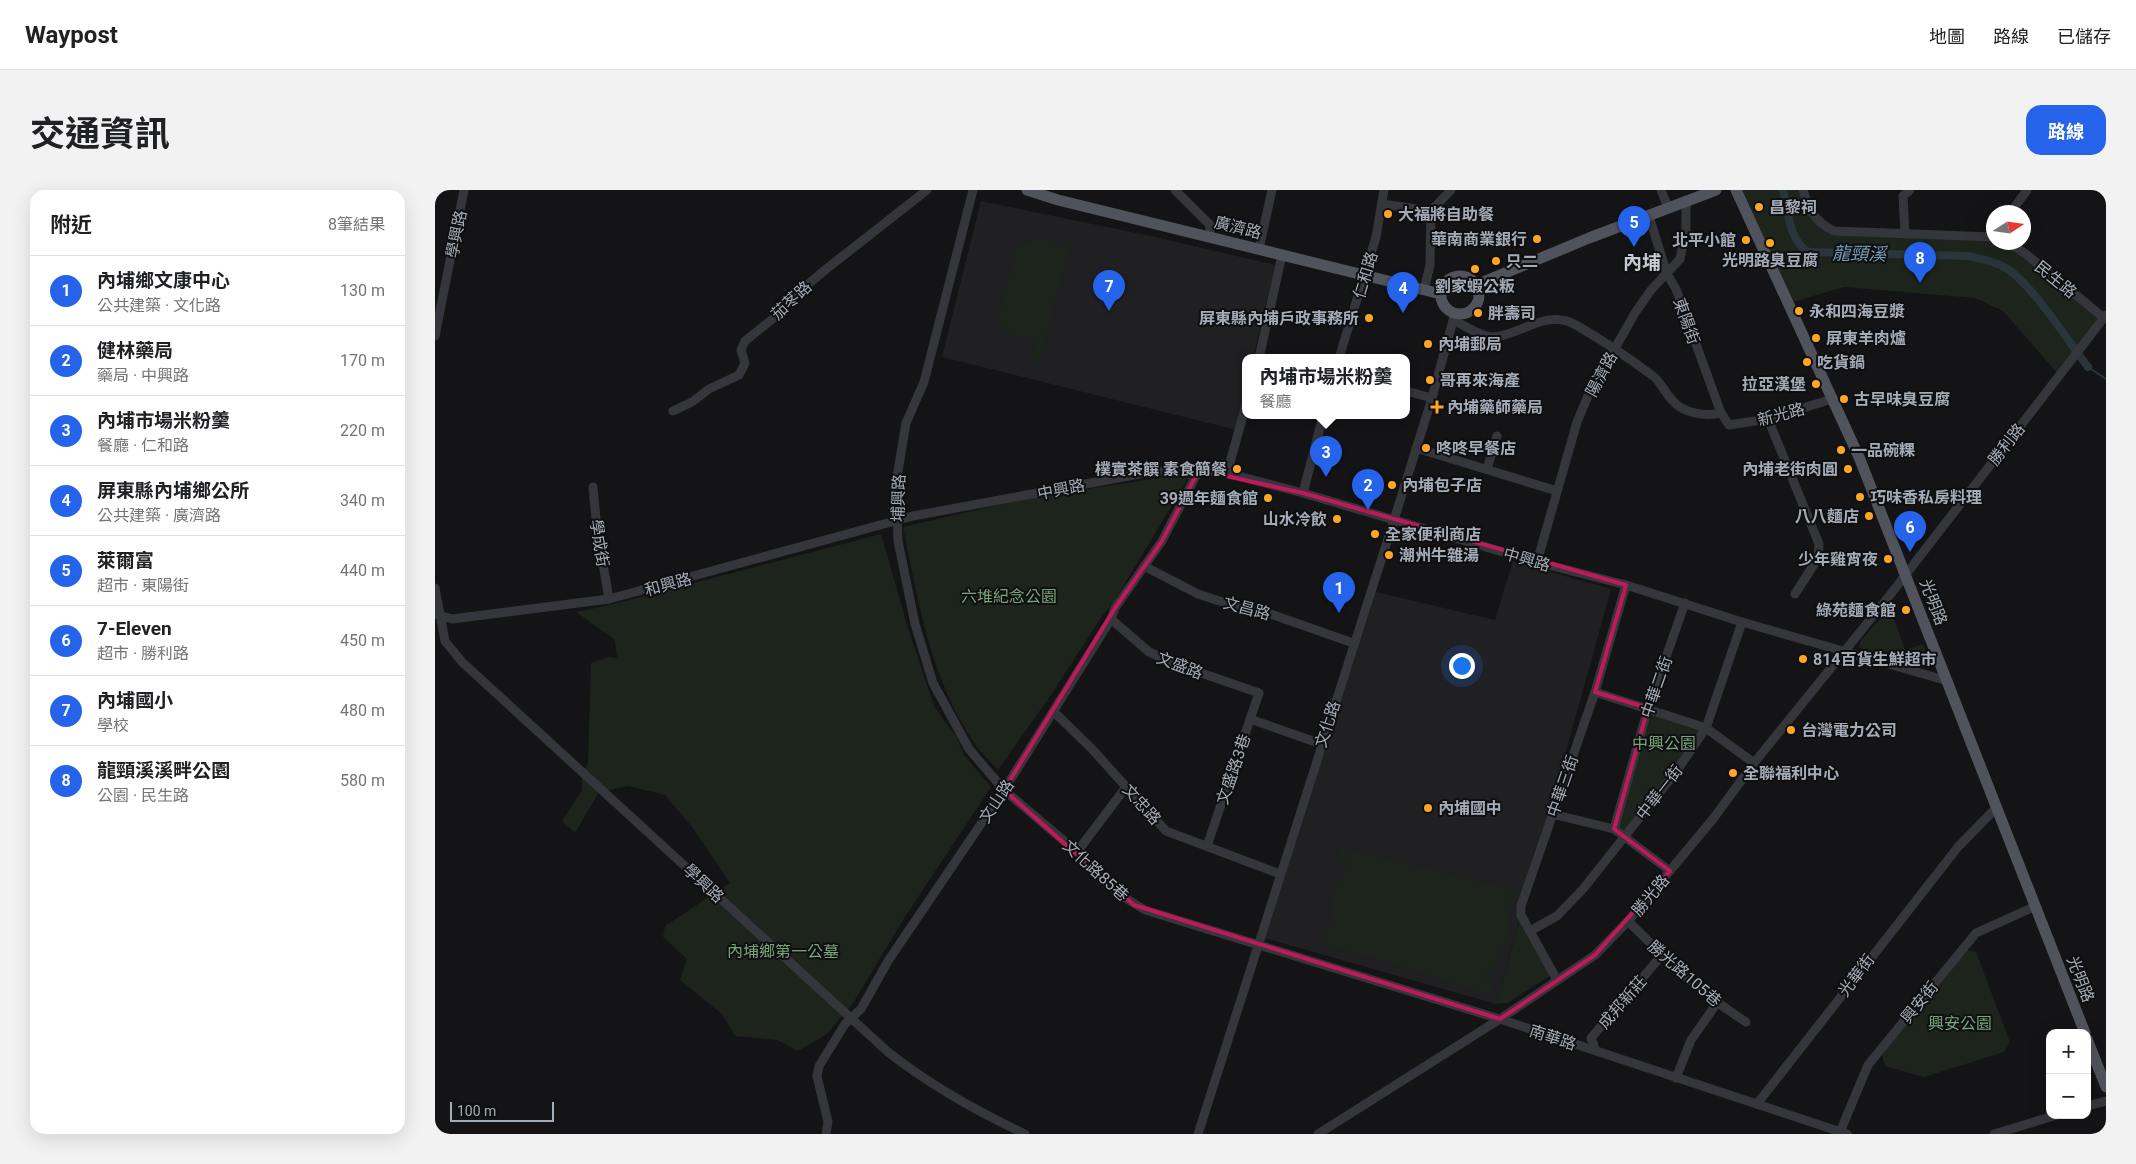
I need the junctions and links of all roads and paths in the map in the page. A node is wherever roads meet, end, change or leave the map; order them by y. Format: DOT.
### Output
graph roads {
  1 [pos="464,190"];
  2 [pos="927,190"];
  3 [pos="973,190"];
  4 [pos="1027,190"];
  5 [pos="1175,190"];
  6 [pos="1272,190"];
  7 [pos="1384,190"];
  8 [pos="1451,190"];
  9 [pos="1661,190"];
  10 [pos="1716,190"];
  11 [pos="1736,190"];
  12 [pos="1803,190"];
  13 [pos="1910,190"];
  14 [pos="2027,190"];
  15 [pos="1686,200"];
  16 [pos="1382,204"];
  17 [pos="2016,205"];
  18 [pos="1668,207"];
  19 [pos="1431,211"];
  20 [pos="1649,216"];
  21 [pos="1905,234"];
  22 [pos="1210,237"];
  23 [pos="1986,237"];
  24 [pos="1259,249"];
  25 [pos="2020,250"];
  26 [pos="1282,255"];
  27 [pos="1667,274"];
  28 [pos="1365,277"];
  29 [pos="1476,285"];
  30 [pos="1424,290"];
  31 [pos="1441,294"];
  32 [pos="1454,317"];
  33 [pos="2105,317"];
  34 [pos="435,336"];
  35 [pos="1613,350"];
  36 [pos="1260,354"];
  37 [pos="1340,354"];
  38 [pos="1410,392"];
  39 [pos="1432,398"];
  40 [pos="1832,399"];
  41 [pos="673,410"];
  42 [pos="1721,413"];
  43 [pos="1242,419"];
  44 [pos="1322,419"];
  45 [pos="1768,419"];
  46 [pos="1729,425"];
  47 [pos="1497,436"];
  48 [pos="1416,448"];
  49 [pos="1199,470"];
  50 [pos="1487,470"];
  51 [pos="1227,473"];
  52 [pos="593,487"];
  53 [pos="1557,491"];
  54 [pos="1303,494"];
  55 [pos="896,520"];
  56 [pos="1394,520"];
  57 [pos="1537,562"];
  58 [pos="1144,566"];
  59 [pos="1905,573"];
  60 [pos="1626,585"];
  61 [pos="435,588"];
  62 [pos="1795,594"];
  63 [pos="609,599"];
  64 [pos="1685,603"];
  65 [pos="437,614"];
  66 [pos="1111,619"];
  67 [pos="1742,622"];
  68 [pos="1353,644"];
  69 [pos="1844,652"];
  70 [pos="1948,681"];
  71 [pos="1595,692"];
  72 [pos="1259,693"];
  73 [pos="1648,708"];
  74 [pos="1054,712"];
  75 [pos="1250,719"];
  76 [pos="1706,728"];
  77 [pos="1321,744"];
  78 [pos="1754,762"];
  79 [pos="1126,787"];
  80 [pos="1005,790"];
  81 [pos="1997,807"];
  82 [pos="1553,814"];
  83 [pos="1614,829"];
  84 [pos="1625,836"];
  85 [pos="1207,846"];
  86 [pos="1077,852"];
  87 [pos="1670,871"];
  88 [pos="1280,874"];
  89 [pos="2035,906"];
  90 [pos="1628,921"];
  91 [pos="1530,931"];
  92 [pos="1258,944"];
  93 [pos="1662,955"];
  94 [pos="1557,980"];
  95 [pos="1717,1004"];
  96 [pos="851,1019"];
  97 [pos="1500,1019"];
  98 [pos="1745,1022"];
  99 [pos="2083,1029"];
  100 [pos="2091,1049"];
  101 [pos="1596,1051"];
  102 [pos="1676,1078"];
  103 [pos="2106,1087"];
  104 [pos="2106,1101"];
  105 [pos="1757,1104"];
  106 [pos="2091,1105"];
  107 [pos="2046,1118"];
  108 [pos="1843,1133"];
  109 [pos="826,1134"];
  110 [pos="1025,1134"];
  111 [pos="1198,1134"];
  112 [pos="1318,1134"];
  113 [pos="1995,1134"];
  1 -- 34 [label="street, 學興路"];
  2 -- 41 [label="street, 茄苳路"];
  3 -- 55 [label="street, 埔興路"];
  4 -- 22 [label="main road, 廣濟路"];
  5 -- 22 [label="street"];
  6 -- 24 [label="street"];
  7 -- 16 [label="street, 仁和路"];
  8 -- 19 [label="street"];
  9 -- 18 [label="street"];
  10 -- 15 [label="main road"];
  11 -- 40 [label="main road, 光明路"];
  12 -- 21 [label="street"];
  13 -- 21 [label="street"];
  14 -- 17 [label="street"];
  15 -- 18 [label="main road"];
  15 -- 27 [label="street, 陽濟路"];
  16 -- 19 [label="street"];
  16 -- 28 [label="street, 仁和路"];
  18 -- 20 [label="main road"];
  19 -- 30 [label="street"];
  20 -- 27 [label="street, 東陽街"];
  20 -- 29 [label="main road"];
  21 -- 23 [label="street"];
  22 -- 24 [label="main road, 廣濟路"];
  24 -- 26 [label="main road, 廣濟路"];
  25 -- 33 [label="street, 民生路"];
  26 -- 28 [label="main road, 廣濟路"];
  26 -- 36 [label="street"];
  27 -- 35 [label="street, 陽濟路"];
  27 -- 42 [label="street, 東陽街"];
  28 -- 30 [label="main road, 廣濟路"];
  28 -- 37 [label="street, 仁和路"];
  29 -- 31 [label="main road"];
  29 -- 32 [label="main road"];
  30 -- 31 [label="main road, 廣濟路"];
  31 -- 32 [label="main road"];
  32 -- 35 [label="street"];
  32 -- 39 [label="street, 文化路"];
  33 -- 59 [label="street, 勝利路"];
  35 -- 42 [label="street"];
  35 -- 53 [label="street, 陽濟路"];
  38 -- 39 [label="street"];
  39 -- 48 [label="street, 文化路"];
  40 -- 45 [label="street, 新光路"];
  40 -- 59 [label="main road, 光明路"];
  42 -- 46 [label="street, 東陽街"];
  43 -- 51 [label="street"];
  44 -- 54 [label="street"];
  45 -- 46 [label="street, 新光路"];
  45 -- 62 [label="street"];
  47 -- 50 [label="street"];
  48 -- 50 [label="street"];
  48 -- 56 [label="street, 文化路"];
  49 -- 51 [label="street, 中興路"];
  49 -- 55 [label="street, 中興路"];
  49 -- 58 [label="street, 文山路"];
  50 -- 53 [label="street"];
  51 -- 54 [label="street, 中興路"];
  52 -- 63 [label="street, 學成街"];
  53 -- 57 [label="street, 陽濟路"];
  54 -- 56 [label="street, 中興路"];
  55 -- 63 [label="street, 和興路"];
  55 -- 80 [label="street, 埔興路"];
  56 -- 57 [label="street, 中興路"];
  56 -- 68 [label="street, 文化路"];
  57 -- 60 [label="street, 中興路"];
  58 -- 66 [label="street, 文山路"];
  58 -- 68 [label="street, 文昌路"];
  59 -- 69 [label="street, 勝光路"];
  59 -- 70 [label="main road, 光明路"];
  60 -- 64 [label="street, 中興路"];
  60 -- 71 [label="street, 中華三街"];
  61 -- 65 [label="street, 學興路"];
  63 -- 65 [label="street, 和興路"];
  64 -- 67 [label="street, 中興路"];
  64 -- 73 [label="street, 中華二街"];
  65 -- 96 [label="street, 學興路"];
  66 -- 72 [label="street, 文盛路"];
  66 -- 74 [label="street, 文山路"];
  67 -- 69 [label="street, 中興路"];
  67 -- 76 [label="street, 中華一街"];
  68 -- 77 [label="street, 文化路"];
  69 -- 70 [label="street, 中興路"];
  69 -- 78 [label="street, 勝光路"];
  70 -- 81 [label="main road, 光明路"];
  71 -- 73 [label="street"];
  71 -- 82 [label="street, 中華三街"];
  72 -- 75 [label="street, 文盛路3巷"];
  73 -- 76 [label="street"];
  73 -- 83 [label="street, 中華二街"];
  74 -- 79 [label="street, 文忠路"];
  74 -- 80 [label="street, 文山路"];
  75 -- 77 [label="street"];
  75 -- 85 [label="street, 文盛路3巷"];
  76 -- 78 [label="street"];
  76 -- 84 [label="street, 中華一街"];
  77 -- 88 [label="street, 文化路"];
  78 -- 87 [label="street, 勝光路"];
  79 -- 85 [label="street, 文忠路"];
  79 -- 86 [label="street"];
  80 -- 86 [label="street, 文化路85巷"];
  80 -- 96 [label="street, 文山路"];
  81 -- 89 [label="main road, 光明路"];
  81 -- 105 [label="street, 光華街"];
  82 -- 83 [label="street"];
  82 -- 91 [label="street, 中華三街"];
  83 -- 84 [label="street"];
  84 -- 87 [label="street"];
  84 -- 91 [label="street, 中華一街"];
  85 -- 88 [label="street, 文忠路"];
  86 -- 92 [label="street, 文化路85巷"];
  87 -- 90 [label="street, 勝光路"];
  88 -- 92 [label="street, 文化路"];
  89 -- 99 [label="main road, 光明路"];
  89 -- 108 [label="street, 興安街"];
  90 -- 93 [label="street, 勝光路105巷"];
  90 -- 94 [label="street, 勝光路"];
  91 -- 94 [label="street, 中華三街"];
  92 -- 97 [label="street, 南華路"];
  92 -- 111 [label="street, 文化路"];
  93 -- 95 [label="street, 勝光路105巷"];
  93 -- 101 [label="street, 成邦新莊"];
  94 -- 97 [label="street, 勝光路"];
  95 -- 98 [label="street, 勝光路105巷"];
  95 -- 102 [label="street"];
  96 -- 109 [label="street, 文山路"];
  96 -- 110 [label="street, 學興路"];
  97 -- 101 [label="street, 南華路"];
  97 -- 112 [label="street, 勝光路"];
  100 -- 103 [label="main road"];
  101 -- 102 [label="street, 南華路"];
  102 -- 105 [label="street, 南華路"];
  104 -- 106 [label="street"];
  105 -- 108 [label="street, 南華路"];
  107 -- 113 [label="street"];
}
